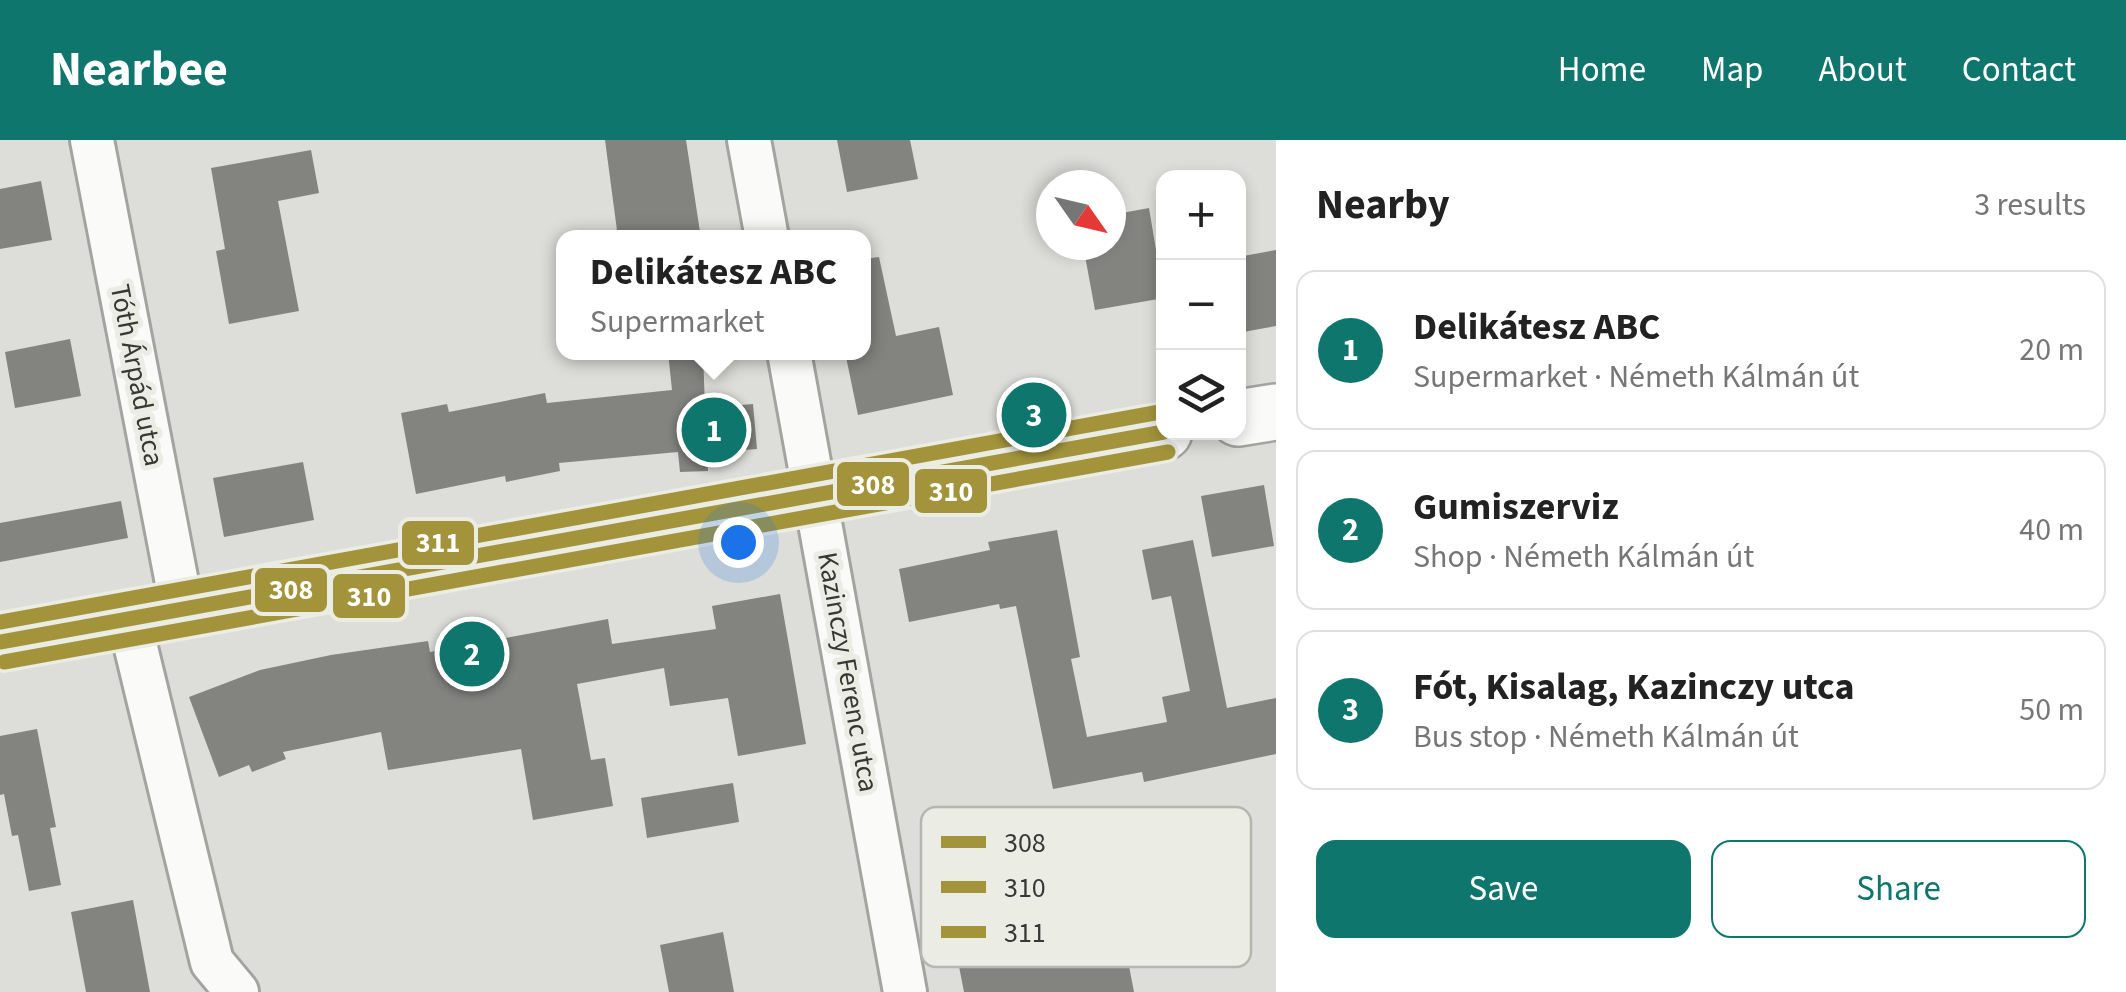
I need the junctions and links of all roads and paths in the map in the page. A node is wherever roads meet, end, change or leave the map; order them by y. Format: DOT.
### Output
graph roads {
  1 [pos="92,140"];
  2 [pos="749,140"];
  3 [pos="766,230"];
  4 [pos="791,360"];
  5 [pos="1276,412"];
  6 [pos="1246,417"];
  7 [pos="1156,433"];
  8 [pos="816,493"];
  9 [pos="182,609"];
  10 [pos="129,619"];
  11 [pos="0,642"];
  12 [pos="237,992"];
  13 [pos="904,992"];
  1 -- 9 [label="street, Tóth Árpád utca"];
  2 -- 3 [label="street"];
  4 -- 8 [label="street, Kazinczy Ferenc utca"];
  5 -- 6 [label="street"];
  7 -- 8 [label="street"];
  8 -- 9 [label="street"];
  8 -- 13 [label="street, Kazinczy Ferenc utca"];
  9 -- 10 [label="street"];
  10 -- 11 [label="street"];
  10 -- 12 [label="street"];
}
